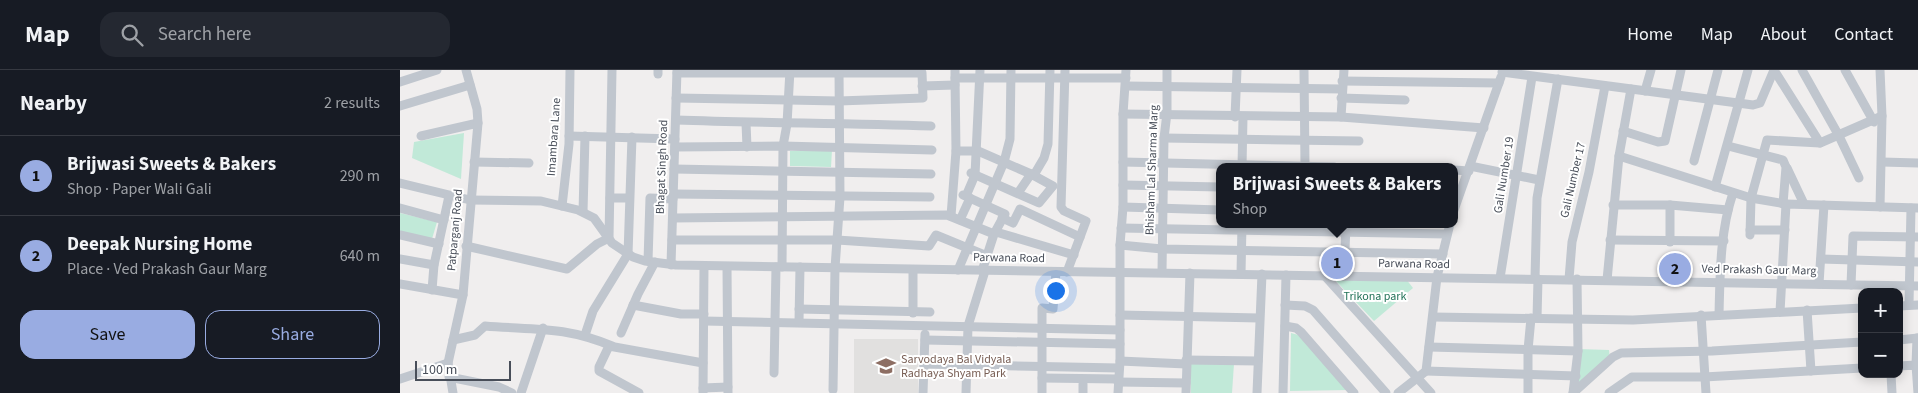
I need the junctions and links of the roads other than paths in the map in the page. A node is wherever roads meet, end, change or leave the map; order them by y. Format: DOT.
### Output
graph roads {
  1 [pos="437,70"];
  2 [pos="466,70"];
  3 [pos="570,70"];
  4 [pos="612,70"];
  5 [pos="1168,70"];
  6 [pos="1237,70"];
  7 [pos="1304,70"];
  8 [pos="1344,70"];
  9 [pos="1651,70"];
  10 [pos="1681,70"];
  11 [pos="1718,70"];
  12 [pos="1748,70"];
  13 [pos="1774,70"];
  14 [pos="1802,70"];
  15 [pos="1845,70"];
  16 [pos="1880,70"];
  17 [pos="1503,71"];
  18 [pos="677,72"];
  19 [pos="790,72"];
  20 [pos="839,72"];
  21 [pos="979,73"];
  22 [pos="1011,74"];
  23 [pos="1049,74"];
  24 [pos="1064,74"];
  25 [pos="1532,76"];
  26 [pos="1556,76"];
  27 [pos="955,78"];
  28 [pos="1126,78"];
  29 [pos="400,82"];
  30 [pos="1499,83"];
  31 [pos="470,85"];
  32 [pos="922,86"];
  33 [pos="1604,86"];
  34 [pos="1168,87"];
  35 [pos="1237,88"];
  36 [pos="1306,89"];
  37 [pos="1342,89"];
  38 [pos="1630,89"];
  39 [pos="1645,91"];
  40 [pos="1675,95"];
  41 [pos="676,98"];
  42 [pos="788,100"];
  43 [pos="1405,100"];
  44 [pos="1710,100"];
  45 [pos="839,101"];
  46 [pos="1739,104"];
  47 [pos="400,106"];
  48 [pos="1167,113"];
  49 [pos="1123,114"];
  50 [pos="1882,116"];
  51 [pos="1239,117"];
  52 [pos="1304,117"];
  53 [pos="1341,117"];
  54 [pos="676,120"];
  55 [pos="1874,122"];
  56 [pos="478,123"];
  57 [pos="746,123"];
  58 [pos="840,123"];
  59 [pos="787,124"];
  60 [pos="932,126"];
  61 [pos="1484,128"];
  62 [pos="1623,131"];
  63 [pos="421,136"];
  64 [pos="569,136"];
  65 [pos="585,136"];
  66 [pos="611,136"];
  67 [pos="1839,136"];
  68 [pos="632,137"];
  69 [pos="1164,138"];
  70 [pos="1243,139"];
  71 [pos="1304,140"];
  72 [pos="1359,141"];
  73 [pos="675,143"];
  74 [pos="1820,143"];
  75 [pos="783,146"];
  76 [pos="1728,146"];
  77 [pos="747,147"];
  78 [pos="841,148"];
  79 [pos="932,150"];
  80 [pos="956,151"];
  81 [pos="978,151"];
  82 [pos="1762,154"];
  83 [pos="1619,156"];
  84 [pos="1694,161"];
  85 [pos="474,162"];
  86 [pos="1004,162"];
  87 [pos="1123,162"];
  88 [pos="1163,162"];
  89 [pos="1882,162"];
  90 [pos="529,163"];
  91 [pos="1242,163"];
  92 [pos="1305,163"];
  93 [pos="1918,163"];
  94 [pos="1216,164"];
  95 [pos="1786,168"];
  96 [pos="674,169"];
  97 [pos="1469,169"];
  98 [pos="783,170"];
  99 [pos="1458,170"];
  100 [pos="840,173"];
  101 [pos="932,174"];
  102 [pos="973,174"];
  103 [pos="1033,174"];
  104 [pos="1516,175"];
  105 [pos="1859,178"];
  106 [pos="1539,180"];
  107 [pos="400,183"];
  108 [pos="994,183"];
  109 [pos="1124,185"];
  110 [pos="1163,185"];
  111 [pos="1216,186"];
  112 [pos="1715,187"];
  113 [pos="1458,190"];
  114 [pos="1018,193"];
  115 [pos="1733,193"];
  116 [pos="782,195"];
  117 [pos="449,196"];
  118 [pos="673,196"];
  119 [pos="966,196"];
  120 [pos="840,197"];
  121 [pos="930,197"];
  122 [pos="610,198"];
  123 [pos="628,198"];
  124 [pos="1751,198"];
  125 [pos="470,200"];
  126 [pos="1785,204"];
  127 [pos="1804,204"];
  128 [pos="985,205"];
  129 [pos="1614,205"];
  130 [pos="1824,205"];
  131 [pos="562,206"];
  132 [pos="1670,206"];
  133 [pos="1880,207"];
  134 [pos="400,208"];
  135 [pos="1123,208"];
  136 [pos="1914,208"];
  137 [pos="1162,209"];
  138 [pos="1216,210"];
  139 [pos="1728,210"];
  140 [pos="583,212"];
  141 [pos="838,216"];
  142 [pos="673,218"];
  143 [pos="782,218"];
  144 [pos="956,218"];
  145 [pos="1002,218"];
  146 [pos="444,220"];
  147 [pos="976,227"];
  148 [pos="1121,228"];
  149 [pos="1242,228"];
  150 [pos="1449,228"];
  151 [pos="1162,229"];
  152 [pos="1346,229"];
  153 [pos="1785,230"];
  154 [pos="995,233"];
  155 [pos="1447,234"];
  156 [pos="400,236"];
  157 [pos="1080,237"];
  158 [pos="1914,237"];
  159 [pos="609,238"];
  160 [pos="672,240"];
  161 [pos="837,240"];
  162 [pos="1610,240"];
  163 [pos="1724,241"];
  164 [pos="782,242"];
  165 [pos="1670,242"];
  166 [pos="439,244"];
  167 [pos="1120,245"];
  168 [pos="466,246"];
  169 [pos="968,249"];
  170 [pos="1162,249"];
  171 [pos="1242,250"];
  172 [pos="1345,252"];
  173 [pos="628,254"];
  174 [pos="1074,254"];
  175 [pos="1443,254"];
  176 [pos="987,256"];
  177 [pos="400,259"];
  178 [pos="1821,259"];
  179 [pos="1852,260"];
  180 [pos="651,262"];
  181 [pos="1915,262"];
  182 [pos="434,265"];
  183 [pos="671,265"];
  184 [pos="704,266"];
  185 [pos="727,267"];
  186 [pos="779,267"];
  187 [pos="800,267"];
  188 [pos="835,268"];
  189 [pos="914,270"];
  190 [pos="958,270"];
  191 [pos="984,271"];
  192 [pos="1056,272"];
  193 [pos="1068,272"];
  194 [pos="1162,272"];
  195 [pos="1119,273"];
  196 [pos="1190,273"];
  197 [pos="1241,274"];
  198 [pos="1262,274"];
  199 [pos="1286,274"];
  200 [pos="1324,275"];
  201 [pos="1344,276"];
  202 [pos="1437,277"];
  203 [pos="1500,278"];
  204 [pos="1536,279"];
  205 [pos="1573,279"];
  206 [pos="1607,280"];
  207 [pos="1719,282"];
  208 [pos="1781,283"];
  209 [pos="400,284"];
  210 [pos="1819,284"];
  211 [pos="1851,285"];
  212 [pos="1914,286"];
  213 [pos="432,290"];
  214 [pos="463,295"];
  215 [pos="633,305"];
  216 [pos="1285,305"];
  217 [pos="1914,305"];
  218 [pos="1858,308"];
  219 [pos="799,309"];
  220 [pos="834,310"];
  221 [pos="1807,310"];
  222 [pos="930,312"];
  223 [pos="1780,312"];
  224 [pos="913,313"];
  225 [pos="1120,315"];
  226 [pos="1719,315"];
  227 [pos="1702,316"];
  228 [pos="1187,317"];
  229 [pos="1433,317"];
  230 [pos="704,318"];
  231 [pos="1259,318"];
  232 [pos="1534,318"];
  233 [pos="1578,319"];
  234 [pos="728,320"];
  235 [pos="777,322"];
  236 [pos="799,322"];
  237 [pos="834,324"];
  238 [pos="926,326"];
  239 [pos="968,326"];
  240 [pos="1285,326"];
  241 [pos="543,328"];
  242 [pos="1042,328"];
  243 [pos="1120,330"];
  244 [pos="620,333"];
  245 [pos="585,335"];
  246 [pos="1917,338"];
  247 [pos="453,340"];
  248 [pos="925,340"];
  249 [pos="1903,340"];
  250 [pos="967,341"];
  251 [pos="1858,342"];
  252 [pos="1042,343"];
  253 [pos="1120,344"];
  254 [pos="1809,345"];
  255 [pos="612,346"];
  256 [pos="1429,347"];
  257 [pos="1528,350"];
  258 [pos="1702,350"];
  259 [pos="1578,351"];
  260 [pos="1258,361"];
  261 [pos="1186,362"];
  262 [pos="448,363"];
  263 [pos="703,363"];
  264 [pos="924,364"];
  265 [pos="1120,364"];
  266 [pos="1917,364"];
  267 [pos="966,365"];
  268 [pos="1903,366"];
  269 [pos="1042,367"];
  270 [pos="1858,368"];
  271 [pos="1426,371"];
  272 [pos="1811,371"];
  273 [pos="774,373"];
  274 [pos="1528,373"];
  275 [pos="1576,376"];
  276 [pos="1416,377"];
  277 [pos="1704,377"];
  278 [pos="449,378"];
  279 [pos="1042,378"];
  280 [pos="1891,378"];
  281 [pos="400,379"];
  282 [pos="1118,380"];
  283 [pos="1186,388"];
  284 [pos="627,390"];
  285 [pos="728,390"];
  286 [pos="833,390"];
  287 [pos="703,391"];
  288 [pos="453,393"];
  289 [pos="512,393"];
  290 [pos="521,393"];
  291 [pos="639,393"];
  292 [pos="922,393"];
  293 [pos="966,393"];
  294 [pos="1042,393"];
  295 [pos="1118,393"];
  296 [pos="1257,393"];
  297 [pos="1282,393"];
  298 [pos="1354,393"];
  299 [pos="1386,393"];
  300 [pos="1398,393"];
  301 [pos="1431,393"];
  302 [pos="1528,393"];
  303 [pos="1573,393"];
  304 [pos="1609,393"];
  305 [pos="1706,393"];
  306 [pos="1892,393"];
  307 [pos="1918,393"];
  1 -- 29 [label="street"];
  2 -- 31 [label="street, Patparganj Road"];
  3 -- 64 [label="street, Imambara Lane"];
  4 -- 66 [label="street"];
  5 -- 34 [label="street, Bhisham Lal Sharma Marg"];
  6 -- 35 [label="street"];
  7 -- 36 [label="street"];
  8 -- 37 [label="street"];
  9 -- 39 [label="street"];
  10 -- 40 [label="street"];
  11 -- 44 [label="street"];
  12 -- 46 [label="street"];
  13 -- 46 [label="street"];
  13 -- 74 [label="street"];
  14 -- 67 [label="street"];
  15 -- 55 [label="street"];
  16 -- 50 [label="street"];
  17 -- 25 [label="street"];
  17 -- 30 [label="street"];
  18 -- 19 [label="street"];
  18 -- 41 [label="street, Bhagat Singh Road"];
  19 -- 20 [label="street"];
  19 -- 42 [label="street"];
  20 -- 32 [label="street"];
  20 -- 45 [label="street"];
  21 -- 22 [label="street"];
  21 -- 27 [label="street"];
  21 -- 81 [label="street"];
  22 -- 23 [label="street"];
  22 -- 86 [label="street"];
  23 -- 24 [label="street"];
  23 -- 103 [label="street"];
  24 -- 28 [label="street"];
  24 -- 157 [label="street"];
  25 -- 26 [label="street"];
  25 -- 104 [label="street, Gali Number 19"];
  26 -- 33 [label="street"];
  26 -- 106 [label="street"];
  27 -- 32 [label="street"];
  27 -- 80 [label="street"];
  28 -- 34 [label="street"];
  28 -- 49 [label="street"];
  30 -- 37 [label="street"];
  30 -- 61 [label="street"];
  31 -- 47 [label="street"];
  31 -- 56 [label="street, Patparganj Road"];
  32 -- 45 [label="street"];
  33 -- 38 [label="street"];
  33 -- 205 [label="street, Gali Number 17"];
  34 -- 35 [label="street"];
  34 -- 48 [label="street, Bhisham Lal Sharma Marg"];
  35 -- 36 [label="street"];
  35 -- 51 [label="street"];
  36 -- 37 [label="street"];
  36 -- 52 [label="street"];
  37 -- 43 [label="street"];
  37 -- 53 [label="street"];
  38 -- 39 [label="street"];
  38 -- 62 [label="street"];
  39 -- 40 [label="street"];
  40 -- 44 [label="street"];
  40 -- 62 [label="street"];
  41 -- 42 [label="street"];
  41 -- 54 [label="street, Bhagat Singh Road"];
  42 -- 45 [label="street"];
  42 -- 59 [label="street"];
  44 -- 46 [label="street"];
  44 -- 84 [label="street"];
  45 -- 58 [label="street"];
  46 -- 76 [label="street"];
  48 -- 49 [label="street"];
  48 -- 51 [label="street"];
  48 -- 69 [label="street, Bhisham Lal Sharma Marg"];
  49 -- 87 [label="street"];
  50 -- 55 [label="street"];
  50 -- 89 [label="street"];
  51 -- 52 [label="street"];
  51 -- 70 [label="street"];
  52 -- 53 [label="street"];
  52 -- 71 [label="street"];
  53 -- 61 [label="street"];
  54 -- 57 [label="street"];
  54 -- 73 [label="street, Bhagat Singh Road"];
  55 -- 67 [label="street"];
  56 -- 63 [label="street"];
  56 -- 85 [label="street, Patparganj Road"];
  57 -- 59 [label="street"];
  57 -- 77 [label="street"];
  58 -- 59 [label="street"];
  58 -- 60 [label="street"];
  58 -- 78 [label="street"];
  59 -- 75 [label="street"];
  61 -- 97 [label="street"];
  62 -- 83 [label="street"];
  64 -- 65 [label="street"];
  64 -- 131 [label="street, Imambara Lane"];
  65 -- 66 [label="street"];
  65 -- 140 [label="street"];
  66 -- 68 [label="street"];
  66 -- 122 [label="street"];
  67 -- 74 [label="street"];
  67 -- 105 [label="street"];
  68 -- 73 [label="street"];
  68 -- 123 [label="street"];
  69 -- 70 [label="street"];
  69 -- 88 [label="street, Bhisham Lal Sharma Marg"];
  70 -- 71 [label="street"];
  70 -- 91 [label="street"];
  71 -- 72 [label="street"];
  71 -- 92 [label="street"];
  73 -- 77 [label="street"];
  73 -- 96 [label="street, Bhagat Singh Road"];
  74 -- 82 [label="street"];
  75 -- 77 [label="street"];
  75 -- 78 [label="street"];
  75 -- 98 [label="street"];
  76 -- 82 [label="street"];
  76 -- 112 [label="street"];
  78 -- 79 [label="street"];
  78 -- 100 [label="street"];
  80 -- 81 [label="street"];
  80 -- 144 [label="street"];
  81 -- 86 [label="street"];
  81 -- 102 [label="street"];
  82 -- 95 [label="street"];
  82 -- 124 [label="street"];
  83 -- 112 [label="street"];
  83 -- 129 [label="street"];
  85 -- 90 [label="street"];
  85 -- 125 [label="street, Patparganj Road"];
  86 -- 103 [label="street"];
  86 -- 108 [label="street"];
  87 -- 88 [label="street"];
  87 -- 109 [label="street"];
  88 -- 94 [label="street"];
  88 -- 110 [label="street, Bhisham Lal Sharma Marg"];
  89 -- 93 [label="street"];
  89 -- 133 [label="street"];
  95 -- 126 [label="street"];
  95 -- 127 [label="street"];
  96 -- 98 [label="street"];
  96 -- 118 [label="street, Bhagat Singh Road"];
  97 -- 99 [label="street"];
  97 -- 104 [label="street"];
  97 -- 113 [label="street"];
  98 -- 100 [label="street"];
  98 -- 116 [label="street"];
  100 -- 101 [label="street"];
  100 -- 120 [label="street"];
  102 -- 108 [label="street"];
  102 -- 119 [label="street"];
  103 -- 114 [label="street"];
  103 -- 114 [label="street"];
  104 -- 106 [label="street"];
  104 -- 203 [label="street, Gali Number 19"];
  106 -- 204 [label="street"];
  107 -- 117 [label="street, Parwana Road"];
  108 -- 114 [label="street"];
  108 -- 128 [label="street"];
  109 -- 110 [label="street"];
  109 -- 135 [label="street"];
  110 -- 111 [label="street"];
  110 -- 137 [label="street, Bhisham Lal Sharma Marg"];
  112 -- 115 [label="street"];
  115 -- 124 [label="street"];
  115 -- 139 [label="street"];
  116 -- 118 [label="street"];
  116 -- 120 [label="street"];
  116 -- 143 [label="street"];
  117 -- 125 [label="street, Parwana Road"];
  117 -- 146 [label="street"];
  118 -- 142 [label="street, Bhagat Singh Road"];
  118 -- 180 [label="street"];
  119 -- 128 [label="street"];
  119 -- 144 [label="street"];
  120 -- 121 [label="street"];
  120 -- 141 [label="street"];
  122 -- 123 [label="street"];
  122 -- 159 [label="street"];
  123 -- 173 [label="street"];
  124 -- 126 [label="street"];
  124 -- 153 [label="street"];
  125 -- 131 [label="street, Parwana Road"];
  125 -- 168 [label="street, Patparganj Road"];
  126 -- 127 [label="street"];
  126 -- 153 [label="street"];
  127 -- 130 [label="street"];
  128 -- 145 [label="street"];
  128 -- 147 [label="street"];
  129 -- 132 [label="street"];
  129 -- 162 [label="street"];
  130 -- 133 [label="street"];
  130 -- 178 [label="street"];
  131 -- 140 [label="street, Parwana Road"];
  132 -- 139 [label="street"];
  132 -- 165 [label="street"];
  133 -- 136 [label="street"];
  134 -- 146 [label="street"];
  135 -- 137 [label="street"];
  135 -- 148 [label="street"];
  136 -- 158 [label="street"];
  137 -- 138 [label="street"];
  137 -- 151 [label="street, Bhisham Lal Sharma Marg"];
  139 -- 163 [label="street"];
  140 -- 159 [label="street, Parwana Road"];
  141 -- 143 [label="street"];
  141 -- 144 [label="street"];
  141 -- 161 [label="street"];
  142 -- 143 [label="street"];
  142 -- 160 [label="street, Bhagat Singh Road"];
  143 -- 164 [label="street"];
  144 -- 147 [label="street"];
  145 -- 154 [label="street"];
  145 -- 157 [label="street"];
  146 -- 166 [label="street"];
  147 -- 154 [label="street"];
  147 -- 169 [label="street"];
  148 -- 151 [label="street"];
  148 -- 167 [label="street"];
  149 -- 151 [label="street"];
  149 -- 152 [label="street"];
  149 -- 171 [label="street"];
  150 -- 155 [label="street"];
  151 -- 170 [label="street, Bhisham Lal Sharma Marg"];
  152 -- 155 [label="street"];
  152 -- 172 [label="street"];
  153 -- 208 [label="street"];
  154 -- 174 [label="street"];
  154 -- 176 [label="street"];
  155 -- 175 [label="street"];
  156 -- 166 [label="street"];
  157 -- 174 [label="street"];
  158 -- 179 [label="street"];
  158 -- 181 [label="street"];
  159 -- 168 [label="street"];
  159 -- 173 [label="street, Parwana Road"];
  160 -- 164 [label="street"];
  160 -- 183 [label="street, Bhagat Singh Road"];
  161 -- 164 [label="street"];
  161 -- 169 [label="street"];
  161 -- 188 [label="street"];
  162 -- 165 [label="street"];
  162 -- 206 [label="street"];
  163 -- 165 [label="street"];
  163 -- 207 [label="street"];
  164 -- 186 [label="street"];
  166 -- 182 [label="street"];
  167 -- 170 [label="street"];
  167 -- 195 [label="street"];
  168 -- 214 [label="street, Patparganj Road"];
  169 -- 176 [label="street"];
  169 -- 190 [label="street"];
  170 -- 171 [label="street"];
  170 -- 194 [label="street, Bhisham Lal Sharma Marg"];
  171 -- 172 [label="street"];
  171 -- 197 [label="street"];
  172 -- 175 [label="street"];
  172 -- 201 [label="street"];
  173 -- 180 [label="street, Parwana Road"];
  173 -- 245 [label="street"];
  174 -- 193 [label="street"];
  175 -- 202 [label="street"];
  176 -- 191 [label="street"];
  177 -- 182 [label="street"];
  178 -- 179 [label="street"];
  178 -- 210 [label="street"];
  179 -- 181 [label="street"];
  179 -- 211 [label="street"];
  180 -- 183 [label="street, Parwana Road"];
  180 -- 215 [label="street"];
  181 -- 212 [label="street"];
  182 -- 213 [label="street"];
  183 -- 184 [label="street, Parwana Road"];
  184 -- 185 [label="street, Parwana Road"];
  184 -- 230 [label="street"];
  185 -- 186 [label="street, Parwana Road"];
  185 -- 234 [label="street"];
  186 -- 187 [label="street, Parwana Road"];
  186 -- 235 [label="street"];
  187 -- 188 [label="street, Parwana Road"];
  187 -- 219 [label="street"];
  188 -- 189 [label="street, Parwana Road"];
  188 -- 220 [label="street"];
  189 -- 190 [label="street, Parwana Road"];
  189 -- 224 [label="street"];
  190 -- 191 [label="street, Parwana Road"];
  191 -- 192 [label="street, Parwana Road"];
  191 -- 239 [label="street"];
  192 -- 193 [label="street, Parwana Road"];
  192 -- 242 [label="street"];
  193 -- 195 [label="street, Parwana Road"];
  194 -- 195 [label="street, Parwana Road"];
  194 -- 196 [label="street, Parwana Road"];
  195 -- 225 [label="street"];
  196 -- 197 [label="street, Parwana Road"];
  196 -- 228 [label="street"];
  197 -- 198 [label="street, Parwana Road"];
  198 -- 199 [label="street, Parwana Road"];
  198 -- 231 [label="street"];
  199 -- 200 [label="street, Parwana Road"];
  199 -- 216 [label="street"];
  200 -- 201 [label="street, Parwana Road"];
  200 -- 276 [label="street"];
  201 -- 202 [label="street, Parwana Road"];
  202 -- 203 [label="street, Parwana Road"];
  202 -- 229 [label="street"];
  203 -- 204 [label="street, Parwana Road"];
  204 -- 205 [label="street, Parwana Road"];
  204 -- 232 [label="street"];
  205 -- 206 [label="street, Ved Prakash Gaur Marg"];
  205 -- 233 [label="street, Gali Number 17"];
  206 -- 207 [label="street, Ved Prakash Gaur Marg"];
  207 -- 208 [label="street, Ved Prakash Gaur Marg"];
  207 -- 226 [label="street"];
  208 -- 210 [label="street, Ved Prakash Gaur Marg"];
  208 -- 223 [label="street"];
  209 -- 213 [label="street"];
  210 -- 211 [label="street, Ved Prakash Gaur Marg"];
  211 -- 212 [label="street, Ved Prakash Gaur Marg"];
  212 -- 217 [label="street"];
  213 -- 214 [label="street"];
  214 -- 247 [label="street, Patparganj Road"];
  215 -- 230 [label="street"];
  215 -- 244 [label="street"];
  216 -- 240 [label="street"];
  216 -- 299 [label="street"];
  218 -- 221 [label="street"];
  219 -- 220 [label="street"];
  219 -- 236 [label="street"];
  220 -- 224 [label="street"];
  220 -- 237 [label="street"];
  221 -- 223 [label="street"];
  221 -- 254 [label="street"];
  222 -- 224 [label="street"];
  223 -- 226 [label="street"];
  225 -- 228 [label="street"];
  225 -- 243 [label="street"];
  226 -- 227 [label="street"];
  227 -- 233 [label="street"];
  227 -- 258 [label="street"];
  228 -- 231 [label="street"];
  228 -- 261 [label="street"];
  229 -- 232 [label="street"];
  229 -- 256 [label="street"];
  230 -- 234 [label="street"];
  230 -- 263 [label="street"];
  231 -- 260 [label="street"];
  232 -- 233 [label="street"];
  232 -- 257 [label="street"];
  233 -- 259 [label="street, Gali Number 17"];
  234 -- 235 [label="street"];
  234 -- 285 [label="street"];
  235 -- 236 [label="street"];
  235 -- 273 [label="street"];
  236 -- 237 [label="street"];
  237 -- 238 [label="street"];
  237 -- 286 [label="street"];
  238 -- 239 [label="street"];
  238 -- 248 [label="street"];
  239 -- 242 [label="street"];
  239 -- 250 [label="street"];
  240 -- 297 [label="street"];
  240 -- 298 [label="street"];
  241 -- 245 [label="street"];
  241 -- 247 [label="street"];
  241 -- 290 [label="street"];
  242 -- 243 [label="street"];
  242 -- 252 [label="street"];
  243 -- 253 [label="street"];
  245 -- 255 [label="street"];
  246 -- 249 [label="street"];
  246 -- 266 [label="street"];
  247 -- 262 [label="street, Patparganj Road"];
  248 -- 250 [label="street"];
  248 -- 264 [label="street"];
  250 -- 252 [label="street"];
  250 -- 267 [label="street"];
  251 -- 254 [label="street"];
  252 -- 253 [label="street"];
  252 -- 269 [label="street"];
  253 -- 265 [label="street"];
  254 -- 258 [label="street"];
  254 -- 272 [label="street"];
  255 -- 263 [label="street"];
  255 -- 284 [label="street"];
  256 -- 257 [label="street"];
  256 -- 271 [label="street"];
  257 -- 259 [label="street"];
  257 -- 274 [label="street"];
  258 -- 277 [label="street"];
  258 -- 303 [label="street"];
  259 -- 275 [label="street, Gali Number 17"];
  260 -- 261 [label="street"];
  260 -- 296 [label="street"];
  261 -- 265 [label="street"];
  261 -- 283 [label="street"];
  262 -- 278 [label="street, Patparganj Road"];
  262 -- 281 [label="street"];
  263 -- 287 [label="street"];
  264 -- 267 [label="street"];
  264 -- 292 [label="street"];
  265 -- 269 [label="street"];
  265 -- 282 [label="street"];
  266 -- 268 [label="street"];
  266 -- 307 [label="street"];
  267 -- 269 [label="street"];
  267 -- 293 [label="street"];
  269 -- 279 [label="street"];
  270 -- 272 [label="street"];
  271 -- 274 [label="street"];
  271 -- 276 [label="street"];
  272 -- 277 [label="street"];
  274 -- 275 [label="street"];
  274 -- 302 [label="street"];
  275 -- 303 [label="street, Gali Number 17"];
  276 -- 300 [label="street"];
  276 -- 301 [label="street"];
  277 -- 304 [label="street"];
  277 -- 305 [label="street"];
  278 -- 288 [label="street, Patparganj Road"];
  278 -- 289 [label="street"];
  279 -- 282 [label="street"];
  279 -- 294 [label="street"];
  280 -- 306 [label="street"];
  282 -- 283 [label="street"];
  282 -- 295 [label="street"];
  284 -- 291 [label="street"];
  285 -- 287 [label="street"];
}
